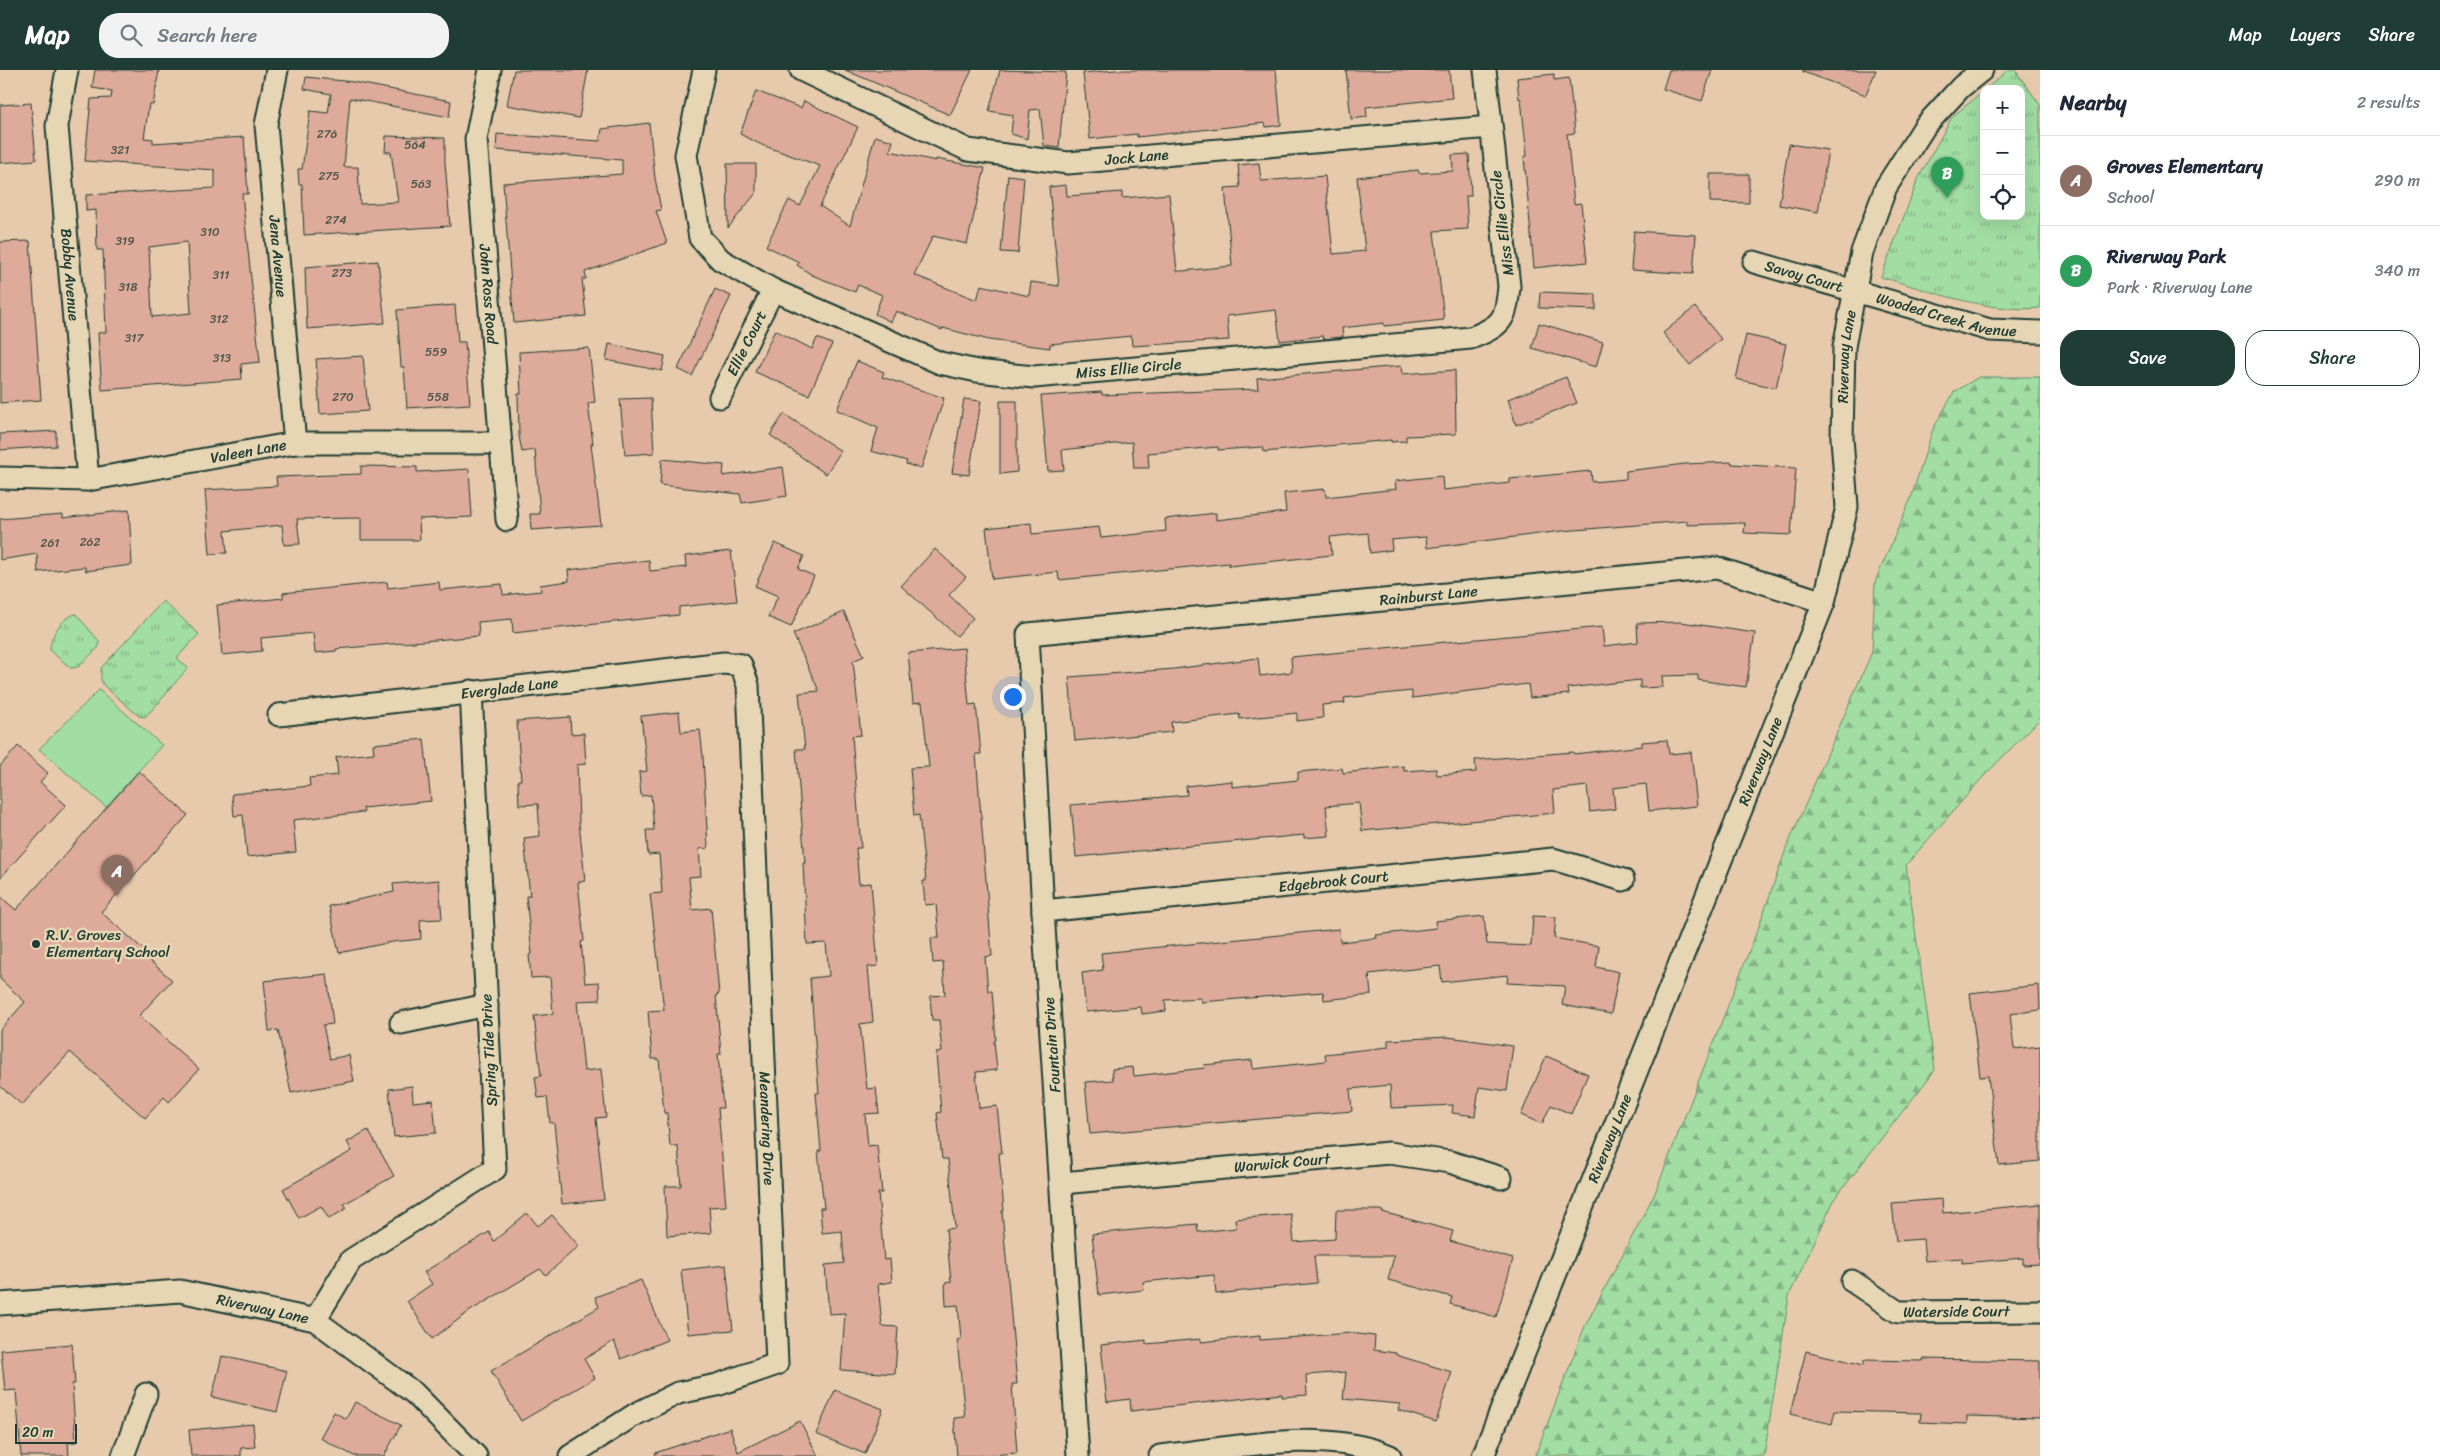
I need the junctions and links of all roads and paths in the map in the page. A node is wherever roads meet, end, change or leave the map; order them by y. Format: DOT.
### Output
graph roads {
  1 [pos="67,70"];
  2 [pos="277,70"];
  3 [pos="490,70"];
  4 [pos="704,70"];
  5 [pos="801,70"];
  6 [pos="1485,70"];
  7 [pos="1982,70"];
  8 [pos="1491,127"];
  9 [pos="1754,262"];
  10 [pos="773,290"];
  11 [pos="1854,291"];
  12 [pos="2040,332"];
  13 [pos="720,397"];
  14 [pos="295,443"];
  15 [pos="500,443"];
  16 [pos="0,478"];
  17 [pos="88,480"];
  18 [pos="507,520"];
  19 [pos="1824,602"];
  20 [pos="1028,634"];
  21 [pos="741,665"];
  22 [pos="472,691"];
  23 [pos="279,715"];
  24 [pos="1623,880"];
  25 [pos="1042,911"];
  26 [pos="486,1005"];
  27 [pos="401,1023"];
  28 [pos="1501,1178"];
  29 [pos="1062,1183"];
  30 [pos="1852,1281"];
  31 [pos="0,1304"];
  32 [pos="2040,1311"];
  33 [pos="316,1320"];
  34 [pos="146,1394"];
  35 [pos="123,1456"];
  36 [pos="476,1456"];
  37 [pos="570,1456"];
  38 [pos="1078,1456"];
  39 [pos="1160,1456"];
  40 [pos="1390,1456"];
  41 [pos="1483,1456"];
  1 -- 17 [label="street, Bobby Avenue"];
  2 -- 14 [label="street, Jena Avenue"];
  3 -- 15 [label="street, John Ross Road"];
  4 -- 10 [label="street, Miss Ellie Circle"];
  5 -- 8 [label="street, Jock Lane"];
  6 -- 8 [label="street, Miss Ellie Circle"];
  7 -- 11 [label="street, Riverway Lane"];
  8 -- 10 [label="street, Miss Ellie Circle"];
  9 -- 11 [label="street, Savoy Court"];
  10 -- 13 [label="street, Ellie Court"];
  11 -- 12 [label="street, Wooded Creek Avenue"];
  11 -- 19 [label="street, Riverway Lane"];
  14 -- 15 [label="street, Valeen Lane"];
  14 -- 17 [label="street, Valeen Lane"];
  15 -- 18 [label="street, John Ross Road"];
  16 -- 17 [label="street, Valeen Lane"];
  19 -- 20 [label="street, Rainburst Lane"];
  19 -- 41 [label="street, Riverway Lane"];
  20 -- 25 [label="street, Fountain Drive"];
  21 -- 22 [label="street, Everglade Lane"];
  21 -- 37 [label="street, Meandering Drive"];
  22 -- 23 [label="street, Everglade Lane"];
  22 -- 26 [label="street, Spring Tide Drive"];
  24 -- 25 [label="street, Edgebrook Court"];
  25 -- 29 [label="street, Fountain Drive"];
  26 -- 27 [label="street"];
  26 -- 33 [label="street, Spring Tide Drive"];
  28 -- 29 [label="street, Warwick Court"];
  29 -- 38 [label="street, Fountain Drive"];
  30 -- 32 [label="street, Waterside Court"];
  31 -- 33 [label="street, Riverway Lane"];
  33 -- 36 [label="street, Riverway Lane"];
  34 -- 35 [label="street"];
  39 -- 40 [label="street"];
}
